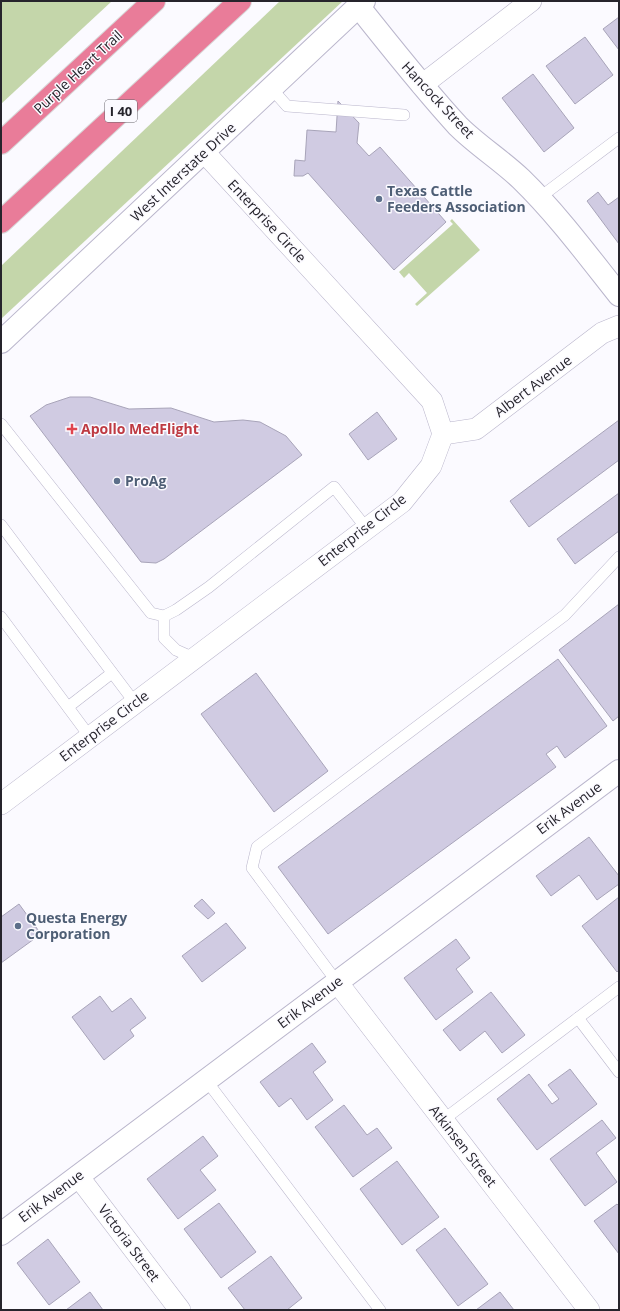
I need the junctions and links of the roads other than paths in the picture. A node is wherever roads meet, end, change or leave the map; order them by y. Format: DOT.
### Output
graph roads {
  1 [pos="154,1"];
  2 [pos="240,1"];
  3 [pos="531,1"];
  4 [pos="361,4"];
  5 [pos="422,85"];
  6 [pos="272,89"];
  7 [pos="404,115"];
  8 [pos="619,138"];
  9 [pos="1,144"];
  10 [pos="204,152"];
  11 [pos="538,198"];
  12 [pos="1,222"];
  13 [pos="619,295"];
  14 [pos="619,326"];
  15 [pos="1,342"];
  16 [pos="1,424"];
  17 [pos="443,434"];
  18 [pos="1,526"];
  19 [pos="367,529"];
  20 [pos="619,557"];
  21 [pos="164,616"];
  22 [pos="1,618"];
  23 [pos="194,658"];
  24 [pos="112,673"];
  25 [pos="135,703"];
  26 [pos="68,707"];
  27 [pos="90,737"];
  28 [pos="618,774"];
  29 [pos="1,804"];
  30 [pos="337,982"];
  31 [pos="619,987"];
  32 [pos="578,1018"];
  33 [pos="619,1072"];
  34 [pos="206,1080"];
  35 [pos="444,1120"];
  36 [pos="78,1176"];
  37 [pos="1,1234"];
  38 [pos="180,1310"];
  39 [pos="380,1310"];
  40 [pos="589,1310"];
  1 -- 9 [label="highway, Purple Heart Trail"];
  2 -- 12 [label="highway, I 40"];
  3 -- 5 [label="street"];
  4 -- 5 [label="street, Hancock Street"];
  4 -- 6 [label="street, West Interstate Drive"];
  5 -- 11 [label="street, Hancock Street"];
  6 -- 7 [label="lane"];
  6 -- 10 [label="street, West Interstate Drive"];
  8 -- 11 [label="lane"];
  10 -- 15 [label="street, West Interstate Drive"];
  10 -- 17 [label="street, Enterprise Circle"];
  11 -- 13 [label="street, Hancock Street"];
  14 -- 17 [label="street, Albert Avenue"];
  16 -- 21 [label="lane"];
  17 -- 19 [label="street, Enterprise Circle"];
  18 -- 24 [label="lane"];
  19 -- 21 [label="lane"];
  19 -- 23 [label="street, Enterprise Circle"];
  20 -- 30 [label="lane"];
  21 -- 23 [label="lane"];
  22 -- 26 [label="lane"];
  23 -- 25 [label="street, Enterprise Circle"];
  24 -- 25 [label="lane"];
  24 -- 26 [label="lane"];
  25 -- 27 [label="street, Enterprise Circle"];
  26 -- 27 [label="lane"];
  27 -- 29 [label="street, Enterprise Circle"];
  28 -- 30 [label="street, Erik Avenue"];
  30 -- 34 [label="street, Erik Avenue"];
  30 -- 35 [label="street, Atkinsen Street"];
  31 -- 32 [label="lane"];
  32 -- 33 [label="lane"];
  32 -- 35 [label="lane"];
  34 -- 36 [label="street, Erik Avenue"];
  34 -- 39 [label="lane"];
  35 -- 40 [label="street, Atkinsen Street"];
  36 -- 37 [label="street, Erik Avenue"];
  36 -- 38 [label="street, Victoria Street"];
}
